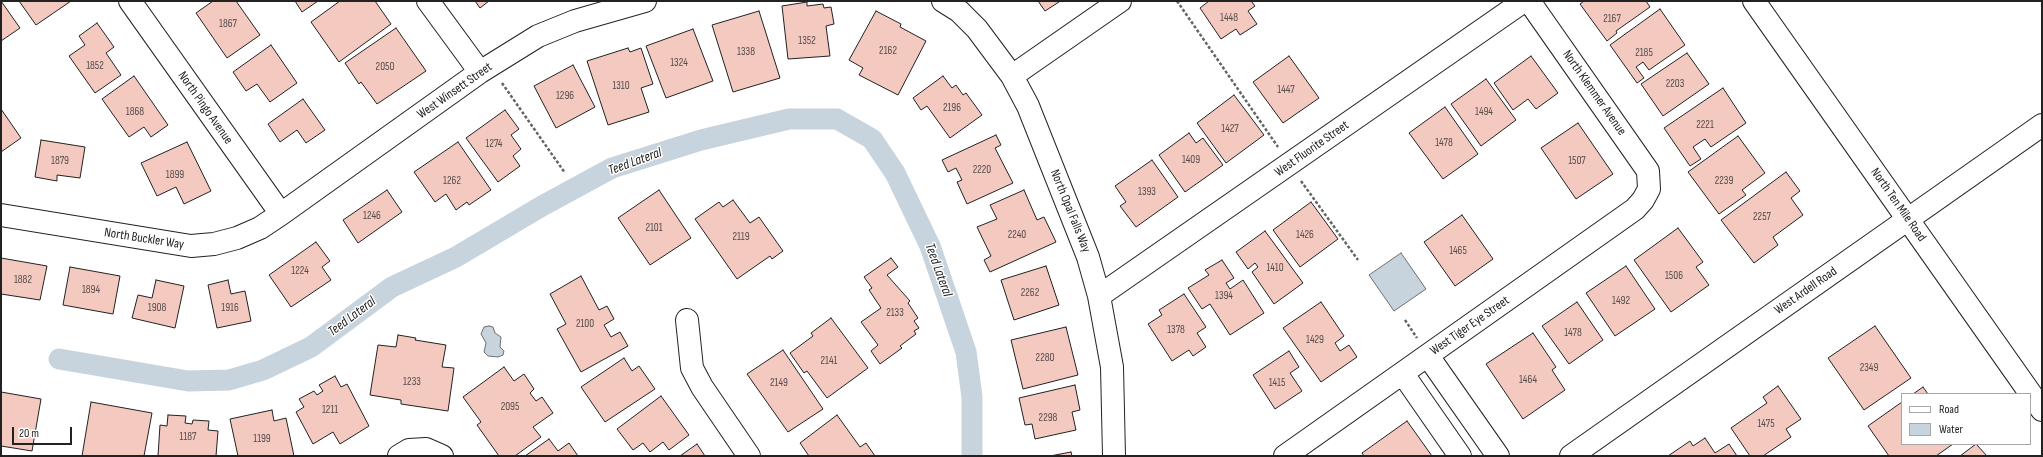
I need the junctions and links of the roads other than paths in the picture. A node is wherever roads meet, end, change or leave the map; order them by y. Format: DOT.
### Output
graph roads {
  1 [pos="130,1"];
  2 [pos="428,1"];
  3 [pos="645,1"];
  4 [pos="942,1"];
  5 [pos="1120,1"];
  6 [pos="1524,1"];
  7 [pos="1529,1"];
  8 [pos="1754,1"];
  9 [pos="480,72"];
  10 [pos="1012,76"];
  11 [pos="2042,125"];
  12 [pos="1649,189"];
  13 [pos="281,214"];
  14 [pos="1,215"];
  15 [pos="1908,220"];
  16 [pos="1099,296"];
  17 [pos="687,320"];
  18 [pos="1428,356"];
  19 [pos="1403,374"];
  20 [pos="2030,393"];
  21 [pos="2031,394"];
  22 [pos="2042,410"];
  23 [pos="434,453"];
  24 [pos="399,456"];
  25 [pos="749,456"];
  26 [pos="1114,456"];
  27 [pos="1284,456"];
  28 [pos="1460,456"];
  29 [pos="1498,456"];
  30 [pos="1571,456"];
  1 -- 13 [label="street, North Pingo Avenue"];
  2 -- 9 [label="street"];
  3 -- 9 [label="street, West Winsett Street"];
  4 -- 10 [label="street, North Opal Falls Way"];
  5 -- 10 [label="street"];
  6 -- 16 [label="street, West Fluorite Street"];
  7 -- 12 [label="street, North Klemmer Avenue"];
  8 -- 15 [label="street, North Ten Mile Road"];
  9 -- 13 [label="street, West Winsett Street"];
  10 -- 16 [label="street, North Opal Falls Way"];
  11 -- 15 [label="street, West Ardell Road"];
  12 -- 18 [label="street, West Tiger Eye Street"];
  13 -- 14 [label="street, North Buckler Way"];
  15 -- 20 [label="street, North Ten Mile Road"];
  15 -- 30 [label="street, West Ardell Road"];
  16 -- 26 [label="street, North Opal Falls Way"];
  17 -- 25 [label="street"];
  18 -- 19 [label="street, West Tiger Eye Street"];
  18 -- 29 [label="street"];
  19 -- 27 [label="street, West Tiger Eye Street"];
  19 -- 28 [label="street"];
  21 -- 22 [label="street, North Ten Mile Road"];
  23 -- 24 [label="street"];
}
